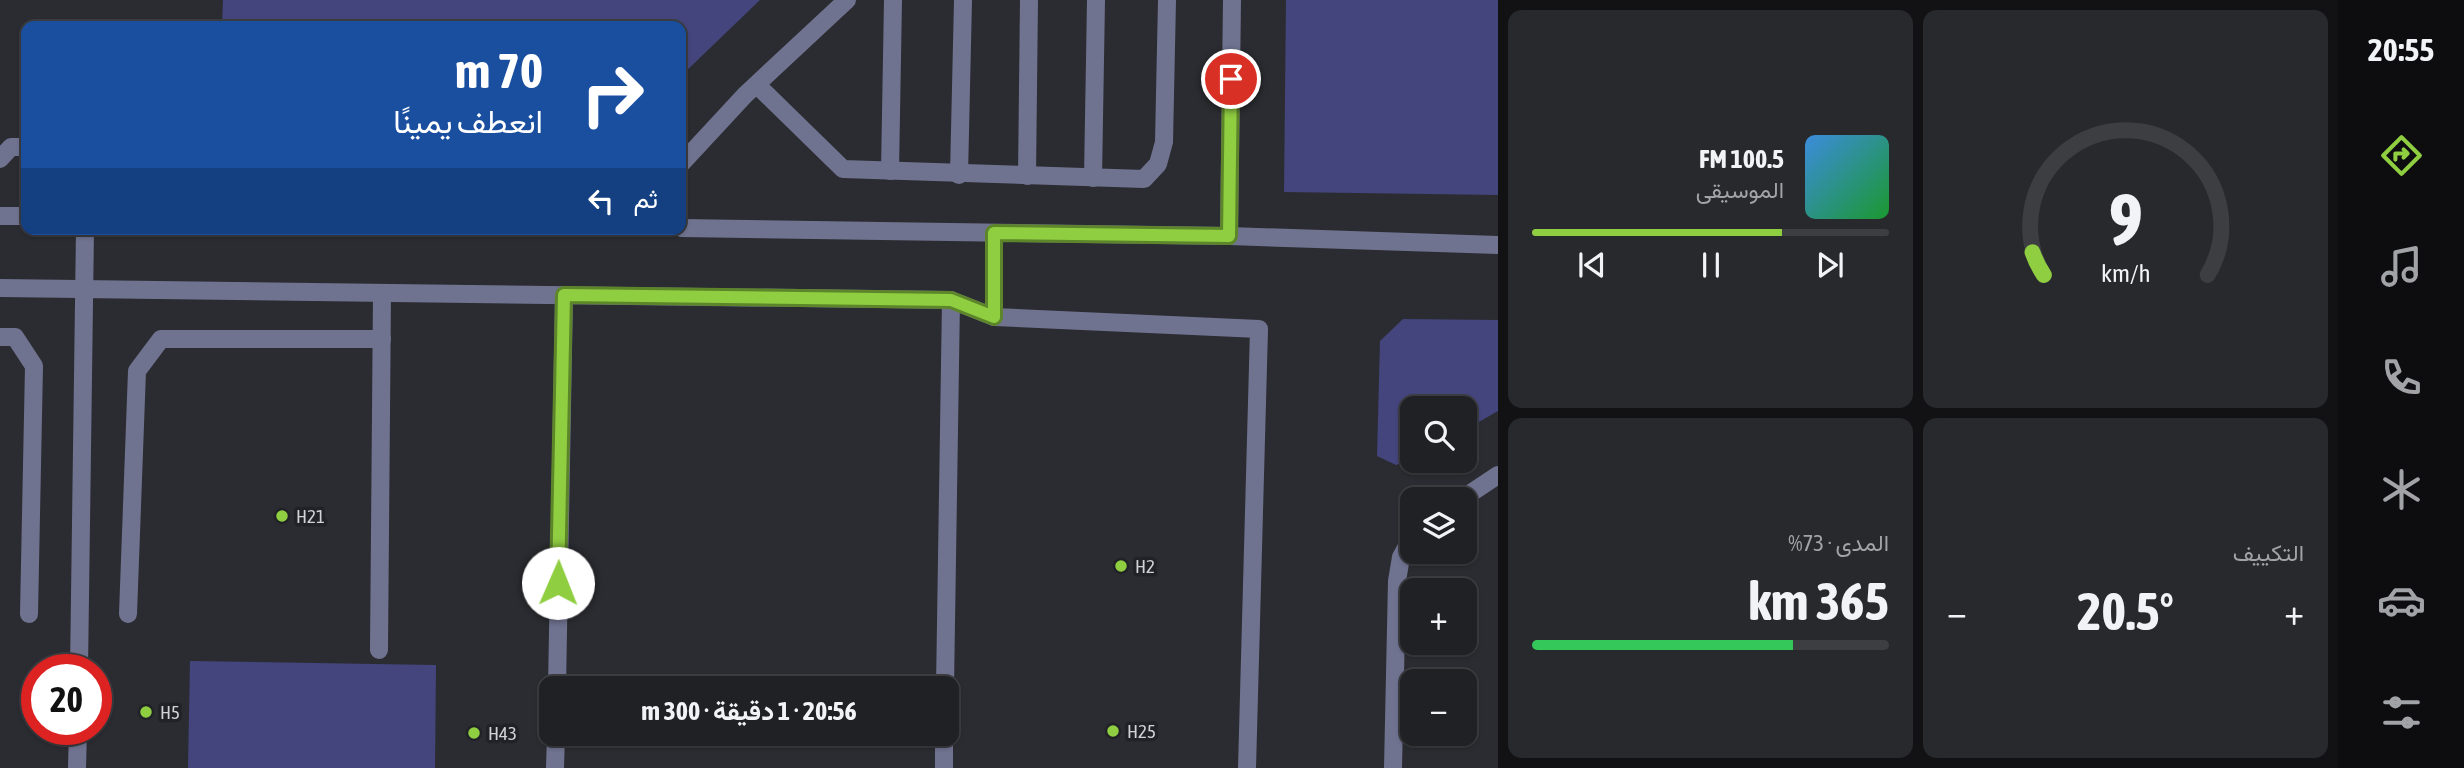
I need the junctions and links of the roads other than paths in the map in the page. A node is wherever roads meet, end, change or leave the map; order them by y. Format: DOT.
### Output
graph roads {
  1 [pos="847,0"];
  2 [pos="893,0"];
  3 [pos="962,0"];
  4 [pos="1029,0"];
  5 [pos="1096,0"];
  6 [pos="1167,0"];
  7 [pos="1233,0"];
  8 [pos="757,85"];
  9 [pos="21,147"];
  10 [pos="686,158"];
  11 [pos="0,159"];
  12 [pos="890,171"];
  13 [pos="959,174"];
  14 [pos="1027,176"];
  15 [pos="1093,178"];
  16 [pos="0,216"];
  17 [pos="21,216"];
  18 [pos="686,228"];
  19 [pos="994,233"];
  20 [pos="85,235"];
  21 [pos="1229,236"];
  22 [pos="1498,245"];
  23 [pos="0,288"];
  24 [pos="84,289"];
  25 [pos="382,293"];
  26 [pos="564,295"];
  27 [pos="951,300"];
  28 [pos="994,317"];
  29 [pos="0,337"];
  30 [pos="382,339"];
  31 [pos="1498,475"];
  32 [pos="1477,489"];
  33 [pos="1400,562"];
  34 [pos="29,614"];
  35 [pos="128,614"];
  36 [pos="379,650"];
  37 [pos="79,654"];
  38 [pos="556,676"];
  39 [pos="945,676"];
  40 [pos="78,745"];
  41 [pos="556,746"];
  42 [pos="944,746"];
  43 [pos="77,768"];
  44 [pos="555,768"];
  45 [pos="944,768"];
  46 [pos="1247,768"];
  47 [pos="1393,768"];
  1 -- 8 [label="street"];
  2 -- 12 [label="street"];
  3 -- 13 [label="street"];
  4 -- 14 [label="street"];
  5 -- 15 [label="street"];
  6 -- 15 [label="street"];
  7 -- 21 [label="street"];
  8 -- 10 [label="street"];
  8 -- 12 [label="street"];
  9 -- 11 [label="street"];
  12 -- 13 [label="street"];
  13 -- 14 [label="street"];
  14 -- 15 [label="street"];
  16 -- 17 [label="street"];
  18 -- 19 [label="street"];
  19 -- 21 [label="street"];
  19 -- 28 [label="street"];
  20 -- 24 [label="street"];
  21 -- 22 [label="street"];
  23 -- 24 [label="street"];
  24 -- 25 [label="street"];
  24 -- 37 [label="street"];
  25 -- 26 [label="street"];
  25 -- 30 [label="street"];
  26 -- 27 [label="street"];
  26 -- 38 [label="street"];
  27 -- 28 [label="street"];
  27 -- 39 [label="street"];
  28 -- 46 [label="street"];
  29 -- 34 [label="street"];
  30 -- 35 [label="street"];
  30 -- 36 [label="street"];
  31 -- 32 [label="street"];
  33 -- 47 [label="street"];
  40 -- 43 [label="street"];
  41 -- 44 [label="street"];
  42 -- 45 [label="street"];
}
